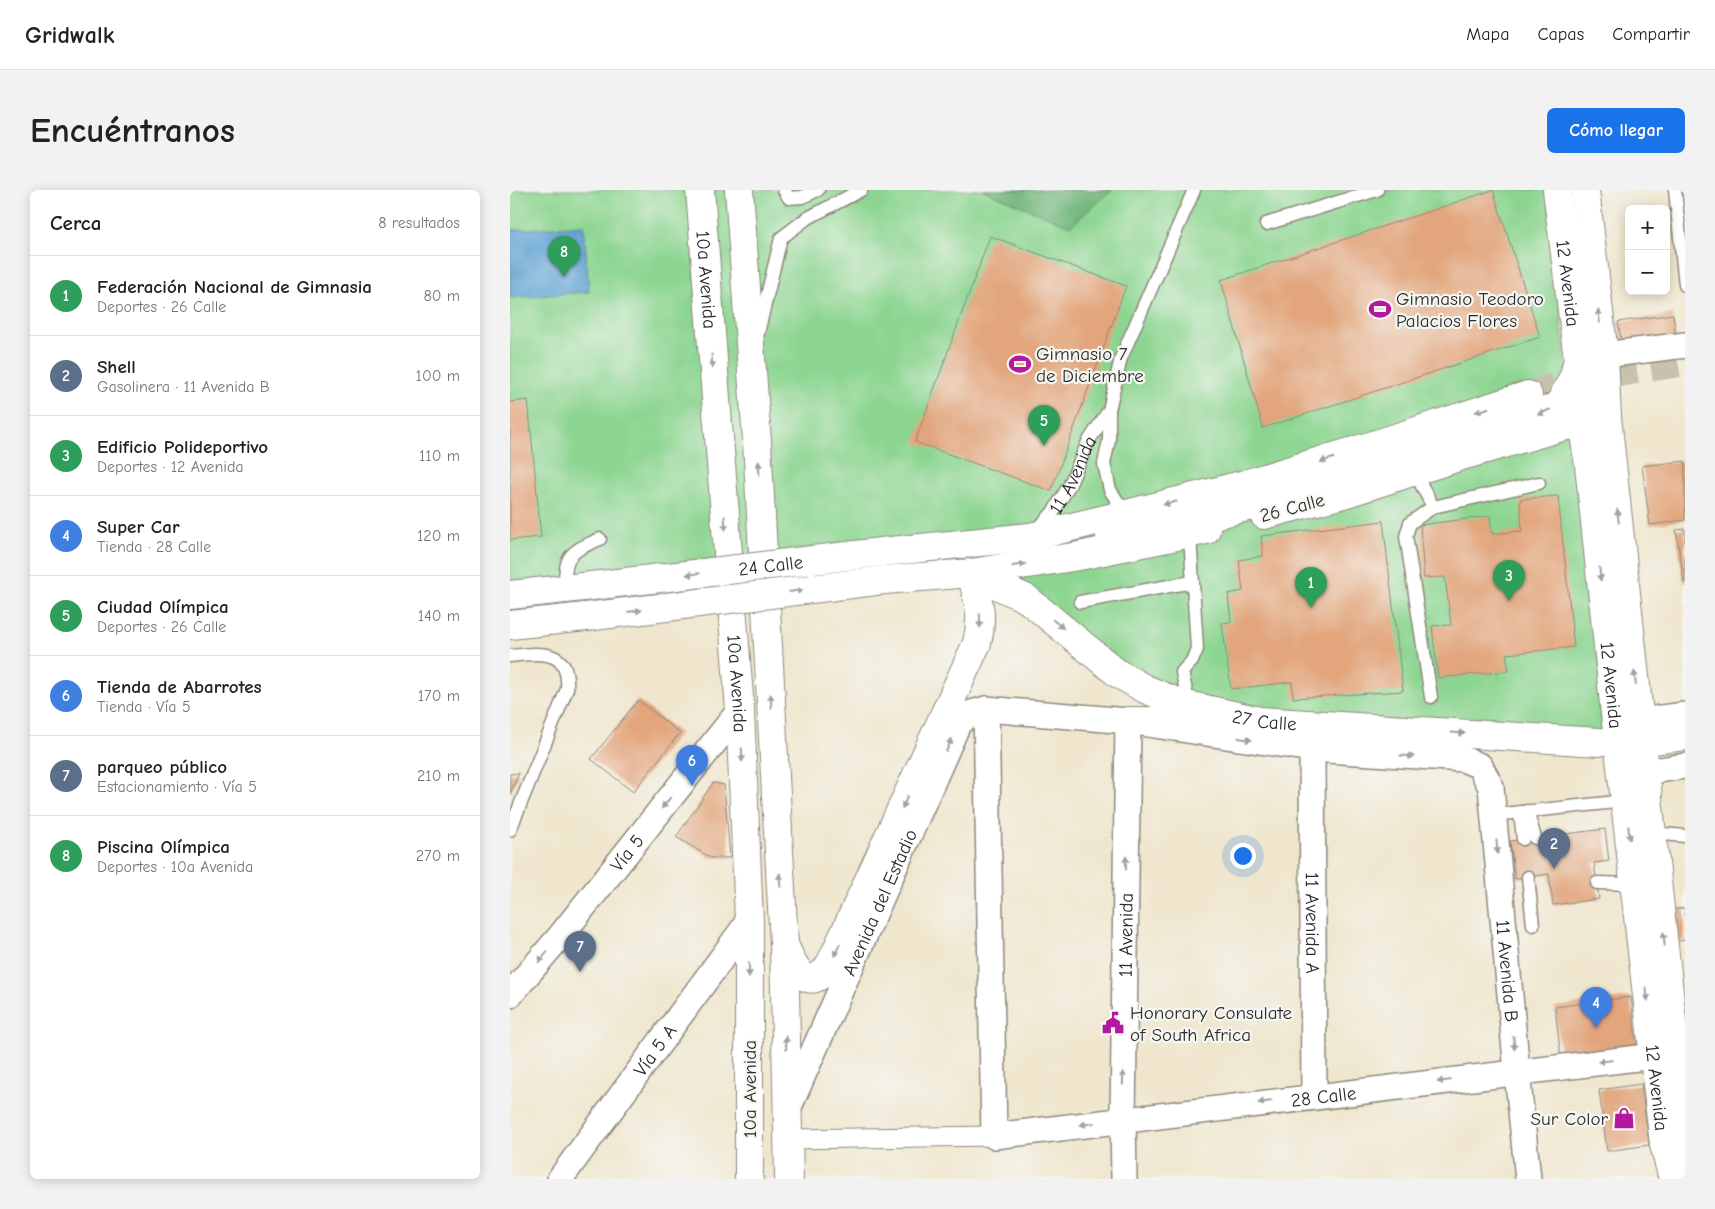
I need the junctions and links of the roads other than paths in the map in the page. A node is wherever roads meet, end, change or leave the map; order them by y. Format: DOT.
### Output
graph roads {
  1 [pos="700,190"];
  2 [pos="739,190"];
  3 [pos="784,190"];
  4 [pos="818,190"];
  5 [pos="861,190"];
  6 [pos="1194,190"];
  7 [pos="1377,190"];
  8 [pos="1556,190"];
  9 [pos="1584,190"];
  10 [pos="1675,190"];
  11 [pos="1266,224"];
  12 [pos="1685,285"];
  13 [pos="1685,345"];
  14 [pos="1591,357"];
  15 [pos="752,358"];
  16 [pos="1528,394"];
  17 [pos="1109,410"];
  18 [pos="1595,419"];
  19 [pos="757,440"];
  20 [pos="718,444"];
  21 [pos="1414,471"];
  22 [pos="1539,483"];
  23 [pos="1433,507"];
  24 [pos="1126,514"];
  25 [pos="1190,535"];
  26 [pos="1030,537"];
  27 [pos="600,539"];
  28 [pos="971,573"];
  29 [pos="1192,582"];
  30 [pos="574,588"];
  31 [pos="510,595"];
  32 [pos="1080,602"];
  33 [pos="510,625"];
  34 [pos="510,656"];
  35 [pos="1186,691"];
  36 [pos="1431,697"];
  37 [pos="986,708"];
  38 [pos="740,710"];
  39 [pos="1685,715"];
  40 [pos="1128,721"];
  41 [pos="1260,721"];
  42 [pos="1645,730"];
  43 [pos="1685,736"];
  44 [pos="1599,742"];
  45 [pos="1312,749"];
  46 [pos="1480,766"];
  47 [pos="1685,766"];
  48 [pos="1646,772"];
  49 [pos="1625,801"];
  50 [pos="1523,812"];
  51 [pos="1494,815"];
  52 [pos="510,830"];
  53 [pos="1652,833"];
  54 [pos="1685,836"];
  55 [pos="1529,838"];
  56 [pos="1528,877"];
  57 [pos="1597,883"];
  58 [pos="1635,884"];
  59 [pos="749,921"];
  60 [pos="1533,925"];
  61 [pos="784,944"];
  62 [pos="510,995"];
  63 [pos="1672,1056"];
  64 [pos="1517,1072"];
  65 [pos="1314,1096"];
  66 [pos="788,1109"];
  67 [pos="1123,1119"];
  68 [pos="994,1136"];
  69 [pos="788,1139"];
  70 [pos="560,1179"];
  71 [pos="749,1179"];
  72 [pos="789,1179"];
  73 [pos="1124,1179"];
  74 [pos="1528,1179"];
  75 [pos="1673,1179"];
  76 [pos="1682,1179"];
  1 -- 20 [label="main road, 10a Avenida, one-way"];
  2 -- 15 [label="main road, 10a Avenida"];
  3 -- 4 [label="lane"];
  5 -- 15 [label="lane"];
  6 -- 17 [label="lane"];
  7 -- 11 [label="lane"];
  8 -- 14 [label="main road, 12 Avenida"];
  14 -- 9 [label="main road, 12 Avenida, one-way"];
  10 -- 12 [label="lane"];
  13 -- 14 [label="street"];
  14 -- 18 [label="main road, 12 Avenida"];
  14 -- 26 [label="main road, one-way"];
  15 -- 19 [label="main road, 10a Avenida"];
  16 -- 24 [label="main road, 26 Calle, one-way"];
  17 -- 24 [label="lane"];
  17 -- 26 [label="lane, 11 Avenida"];
  18 -- 21 [label="main road, 26 Calle"];
  42 -- 18 [label="main road, 12 Avenida, one-way"];
  18 -- 49 [label="main road, 12 Avenida, one-way"];
  19 -- 20 [label="main road"];
  61 -- 19 [label="main road, 10a Avenida, one-way"];
  20 -- 38 [label="main road, 10a Avenida, one-way"];
  21 -- 23 [label="lane"];
  21 -- 25 [label="main road, 26 Calle"];
  22 -- 23 [label="lane"];
  23 -- 36 [label="lane"];
  24 -- 26 [label="main road, 26 Calle"];
  28 -- 25 [label="main road, 26 Calle, one-way"];
  25 -- 29 [label="lane"];
  26 -- 30 [label="main road, 24 Calle, one-way, bridge"];
  27 -- 30 [label="lane"];
  33 -- 28 [label="main road, 24 Calle, one-way, bridge"];
  28 -- 41 [label="main road, 27 Calle, one-way"];
  28 -- 61 [label="main road, one-way"];
  29 -- 32 [label="lane"];
  29 -- 35 [label="lane"];
  30 -- 31 [label="main road, 24 Calle"];
  34 -- 52 [label="lane"];
  37 -- 40 [label="street, 27 Calle"];
  66 -- 37 [label="street, Avenida del Estadio, one-way"];
  37 -- 68 [label="street"];
  38 -- 59 [label="main road, 10a Avenida, one-way"];
  38 -- 62 [label="street, Vía 5, one-way"];
  39 -- 42 [label="street"];
  40 -- 41 [label="main road"];
  40 -- 45 [label="street, 27 Calle, one-way"];
  67 -- 40 [label="street, 11 Avenida, one-way"];
  41 -- 44 [label="main road, 27 Calle, one-way"];
  42 -- 43 [label="main road"];
  42 -- 48 [label="main road, 12 Avenida"];
  45 -- 46 [label="street, 27 Calle, one-way"];
  45 -- 65 [label="street, 11 Avenida A"];
  46 -- 51 [label="street, 11 Avenida B"];
  47 -- 48 [label="street"];
  48 -- 53 [label="main road, 12 Avenida"];
  49 -- 50 [label="lane"];
  49 -- 58 [label="main road, 12 Avenida, one-way"];
  50 -- 51 [label="lane"];
  50 -- 55 [label="lane"];
  51 -- 64 [label="street, 11 Avenida B, one-way"];
  53 -- 54 [label="lane"];
  63 -- 53 [label="main road, 12 Avenida, one-way"];
  56 -- 60 [label="lane"];
  57 -- 58 [label="lane"];
  58 -- 63 [label="main road, 12 Avenida, one-way"];
  59 -- 70 [label="street, Vía 5 A"];
  59 -- 71 [label="main road, 10a Avenida, one-way"];
  66 -- 61 [label="main road, 10a Avenida, one-way"];
  63 -- 64 [label="street, 28 Calle, one-way"];
  63 -- 75 [label="main road, 12 Avenida"];
  63 -- 76 [label="main road, 12 Avenida"];
  64 -- 65 [label="street, 28 Calle, one-way"];
  64 -- 74 [label="street, 11 Avenida B"];
  65 -- 67 [label="street, 28 Calle, one-way"];
  66 -- 69 [label="main road, 10a Avenida"];
  67 -- 68 [label="street, 28 Calle, one-way"];
  67 -- 73 [label="street, 11 Avenida"];
  68 -- 69 [label="street"];
  69 -- 72 [label="main road, 10a Avenida"];
}
